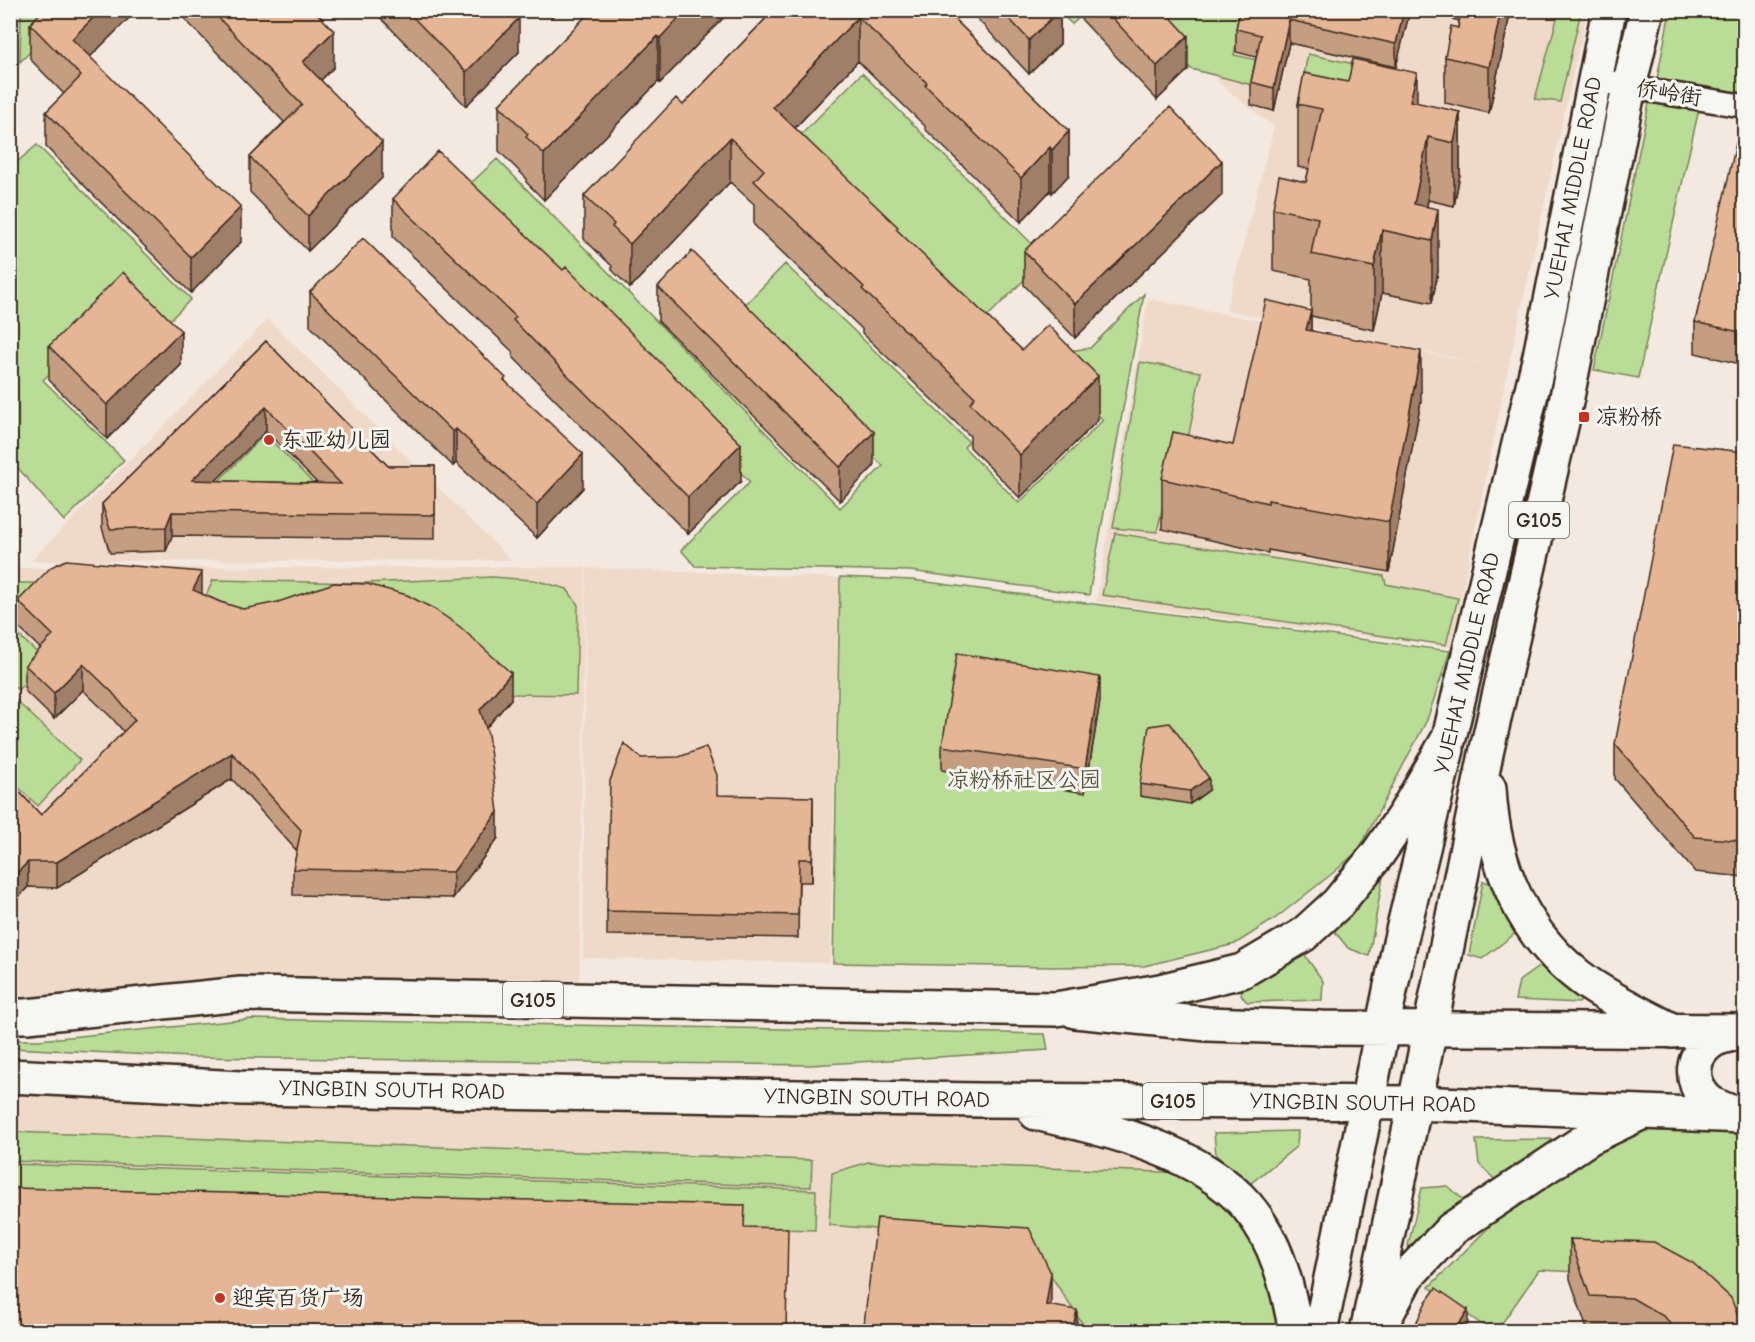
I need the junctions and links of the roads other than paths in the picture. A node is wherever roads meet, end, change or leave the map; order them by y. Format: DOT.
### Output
graph roads {
  1 [pos="1609,10"];
  2 [pos="1647,10"];
  3 [pos="1595,79"];
  4 [pos="1629,87"];
  5 [pos="1744,106"];
  6 [pos="1449,738"];
  7 [pos="1487,749"];
  8 [pos="1056,1009"];
  9 [pos="10,1016"];
  10 [pos="1383,1028"];
  11 [pos="1430,1029"];
  12 [pos="1673,1031"];
  13 [pos="1744,1031"];
  14 [pos="10,1076"];
  15 [pos="979,1100"];
  16 [pos="1367,1103"];
  17 [pos="1415,1103"];
  18 [pos="1645,1111"];
  19 [pos="1743,1115"];
  20 [pos="1296,1332"];
  21 [pos="1320,1332"];
  22 [pos="1367,1332"];
  23 [pos="1377,1332"];
  1 -- 3 [label="main road, YUEHAI MIDDLE ROAD / G105"];
  2 -- 4 [label="main road, YUEHAI MIDDLE ROAD / G105"];
  3 -- 4 [label="street, 侨岭街"];
  3 -- 6 [label="main road, YUEHAI MIDDLE ROAD / G105"];
  4 -- 5 [label="street, 侨岭街"];
  4 -- 7 [label="main road, YUEHAI MIDDLE ROAD / G105"];
  6 -- 8 [label="main road"];
  6 -- 10 [label="main road, YUEHAI MIDDLE ROAD"];
  7 -- 11 [label="main road, YUEHAI MIDDLE ROAD / G105"];
  7 -- 12 [label="main road"];
  8 -- 9 [label="main road, G105"];
  8 -- 10 [label="main road"];
  10 -- 11 [label="main road"];
  10 -- 16 [label="main road, YUEHAI MIDDLE ROAD"];
  11 -- 12 [label="main road"];
  11 -- 17 [label="main road, YUEHAI MIDDLE ROAD / G105"];
  12 -- 13 [label="main road"];
  13 -- 19 [label="main road"];
  14 -- 15 [label="main road, YINGBIN SOUTH ROAD / G105"];
  15 -- 16 [label="main road, YINGBIN SOUTH ROAD / G105"];
  15 -- 20 [label="main road"];
  16 -- 17 [label="main road, YINGBIN SOUTH ROAD / G105"];
  16 -- 21 [label="main road, YUEHAI MIDDLE ROAD"];
  17 -- 18 [label="main road, YINGBIN SOUTH ROAD"];
  17 -- 22 [label="main road, YUEHAI MIDDLE ROAD"];
  18 -- 19 [label="main road, YINGBIN SOUTH ROAD"];
  18 -- 23 [label="main road"];
}
